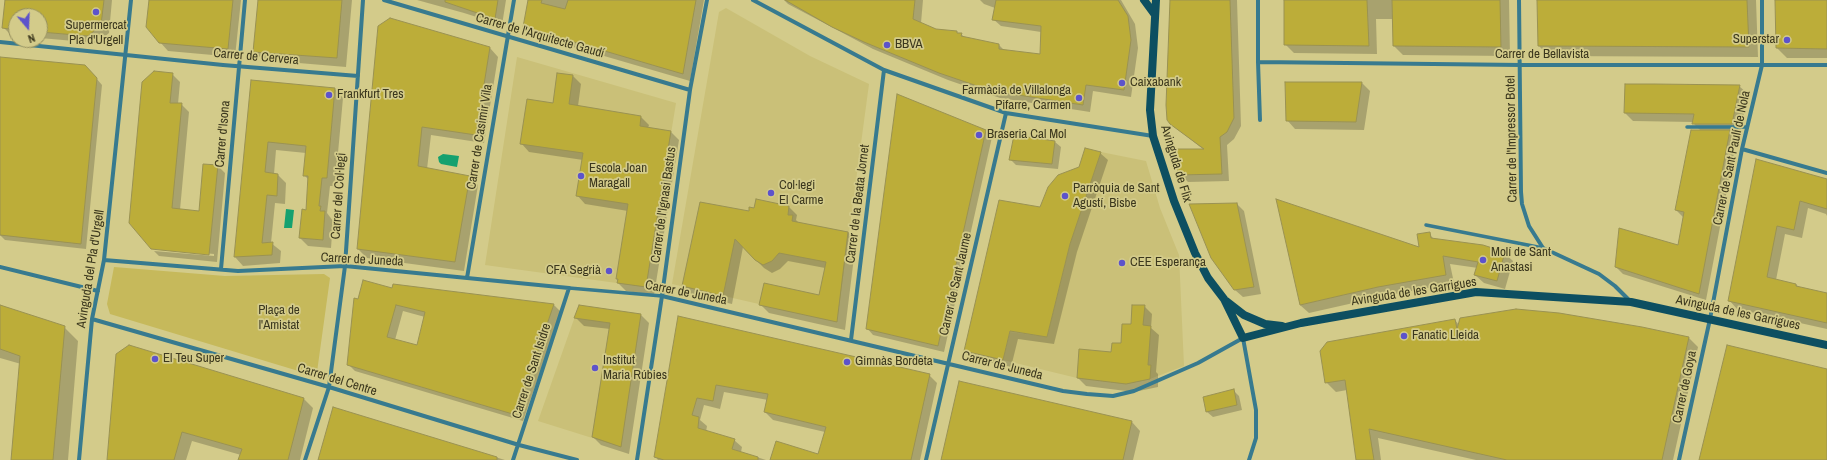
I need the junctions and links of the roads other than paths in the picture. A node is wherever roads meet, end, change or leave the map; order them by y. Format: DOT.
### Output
graph roads {
  1 [pos="131,0"];
  2 [pos="245,0"];
  3 [pos="362,0"];
  4 [pos="384,0"];
  5 [pos="514,0"];
  6 [pos="707,0"];
  7 [pos="753,0"];
  8 [pos="1144,0"];
  9 [pos="1156,0"];
  10 [pos="1258,0"];
  11 [pos="1519,0"];
  12 [pos="1762,0"];
  13 [pos="1155,15"];
  14 [pos="507,37"];
  15 [pos="0,42"];
  16 [pos="127,56"];
  17 [pos="1258,62"];
  18 [pos="1521,65"];
  19 [pos="1762,65"];
  20 [pos="1827,65"];
  21 [pos="239,66"];
  22 [pos="884,70"];
  23 [pos="358,76"];
  24 [pos="690,90"];
  25 [pos="1006,113"];
  26 [pos="1260,120"];
  27 [pos="1687,127"];
  28 [pos="1747,127"];
  29 [pos="1153,136"];
  30 [pos="1742,149"];
  31 [pos="1827,173"];
  32 [pos="1426,225"];
  33 [pos="1543,248"];
  34 [pos="104,260"];
  35 [pos="345,266"];
  36 [pos="0,267"];
  37 [pos="221,269"];
  38 [pos="467,278"];
  39 [pos="569,288"];
  40 [pos="98,291"];
  41 [pos="662,296"];
  42 [pos="1224,299"];
  43 [pos="1631,302"];
  44 [pos="92,319"];
  45 [pos="1710,319"];
  46 [pos="1287,327"];
  47 [pos="1243,338"];
  48 [pos="851,340"];
  49 [pos="1827,345"];
  50 [pos="948,363"];
  51 [pos="329,387"];
  52 [pos="519,445"];
  53 [pos="79,460"];
  54 [pos="305,460"];
  55 [pos="513,460"];
  56 [pos="577,460"];
  57 [pos="637,460"];
  58 [pos="926,460"];
  59 [pos="1249,460"];
  60 [pos="1679,460"];
  1 -- 16 [label="street, Avinguda del Pla d'Urgell"];
  2 -- 21 [label="street, Carrer d'Isona"];
  3 -- 23 [label="street, Carrer del Col·legi"];
  4 -- 14 [label="street, Carrer de l'Arquitecte Gaudí"];
  5 -- 14 [label="street, Carrer de Casimir Vila"];
  6 -- 24 [label="street, Carrer de l'Ignasi Bastus"];
  7 -- 22 [label="street"];
  8 -- 13 [label="main road"];
  9 -- 13 [label="main road, Avinguda de Flix"];
  10 -- 17 [label="street"];
  11 -- 18 [label="street, Carrer de l'Impressor Botel"];
  12 -- 19 [label="street, Carrer de Sant Paulí de Nola"];
  13 -- 29 [label="main road, Avinguda de Flix"];
  14 -- 24 [label="street, Carrer de l'Arquitecte Gaudí"];
  14 -- 38 [label="street, Carrer de Casimir Vila"];
  15 -- 16 [label="street, Carrer de Cervera"];
  16 -- 21 [label="street, Carrer de Cervera"];
  16 -- 34 [label="street, Avinguda del Pla d'Urgell"];
  17 -- 18 [label="street, Carrer de Bellavista"];
  17 -- 26 [label="street"];
  18 -- 19 [label="street, Carrer de Bellavista"];
  18 -- 33 [label="street, Carrer de l'Impressor Botel"];
  19 -- 20 [label="street, Carrer de Bellavista"];
  19 -- 28 [label="street, Carrer de Sant Paulí de Nola"];
  21 -- 23 [label="street, Carrer de Cervera"];
  21 -- 37 [label="street, Carrer d'Isona"];
  22 -- 25 [label="street"];
  22 -- 48 [label="street, Carrer de la Beata Jornet"];
  23 -- 35 [label="street, Carrer del Col·legi"];
  24 -- 41 [label="street, Carrer de l'Ignasi Bastus"];
  25 -- 29 [label="street"];
  25 -- 50 [label="street, Carrer de Sant Jaume"];
  27 -- 28 [label="street"];
  28 -- 30 [label="street, Carrer de Sant Paulí de Nola"];
  29 -- 42 [label="main road, Avinguda de Flix"];
  30 -- 31 [label="street"];
  30 -- 45 [label="street, Carrer de Sant Paulí de Nola"];
  32 -- 33 [label="street"];
  33 -- 43 [label="street"];
  34 -- 37 [label="street, Carrer de Juneda"];
  34 -- 40 [label="street, Avinguda del Pla d'Urgell"];
  35 -- 37 [label="street, Carrer de Juneda"];
  35 -- 38 [label="street, Carrer de Juneda"];
  35 -- 51 [label="street, Carrer del Col·legi"];
  36 -- 40 [label="street"];
  38 -- 39 [label="street, Carrer de Juneda"];
  39 -- 41 [label="street, Carrer de Juneda"];
  39 -- 52 [label="street, Carrer de Sant Isidre"];
  40 -- 44 [label="street, Avinguda del Pla d'Urgell"];
  41 -- 48 [label="street, Carrer de Juneda"];
  41 -- 57 [label="street, Carrer de l'Ignasi Bastus"];
  42 -- 46 [label="main road, Avinguda de les Garrigues"];
  42 -- 47 [label="main road"];
  43 -- 45 [label="main road, Avinguda de les Garrigues"];
  43 -- 46 [label="main road, Avinguda de les Garrigues"];
  44 -- 51 [label="street, Carrer del Centre"];
  44 -- 53 [label="street, Avinguda del Pla d'Urgell"];
  45 -- 49 [label="main road, Avinguda de les Garrigues"];
  45 -- 60 [label="street, Carrer de Goya"];
  46 -- 47 [label="main road"];
  47 -- 50 [label="street, Carrer de Juneda"];
  47 -- 59 [label="street"];
  48 -- 50 [label="street, Carrer de Juneda"];
  50 -- 58 [label="street, Carrer de Sant Jaume"];
  51 -- 52 [label="street, Carrer del Centre"];
  51 -- 54 [label="street, Carrer del Col·legi"];
  52 -- 55 [label="street, Carrer de Sant Isidre"];
  52 -- 56 [label="street, Carrer del Centre"];
}
